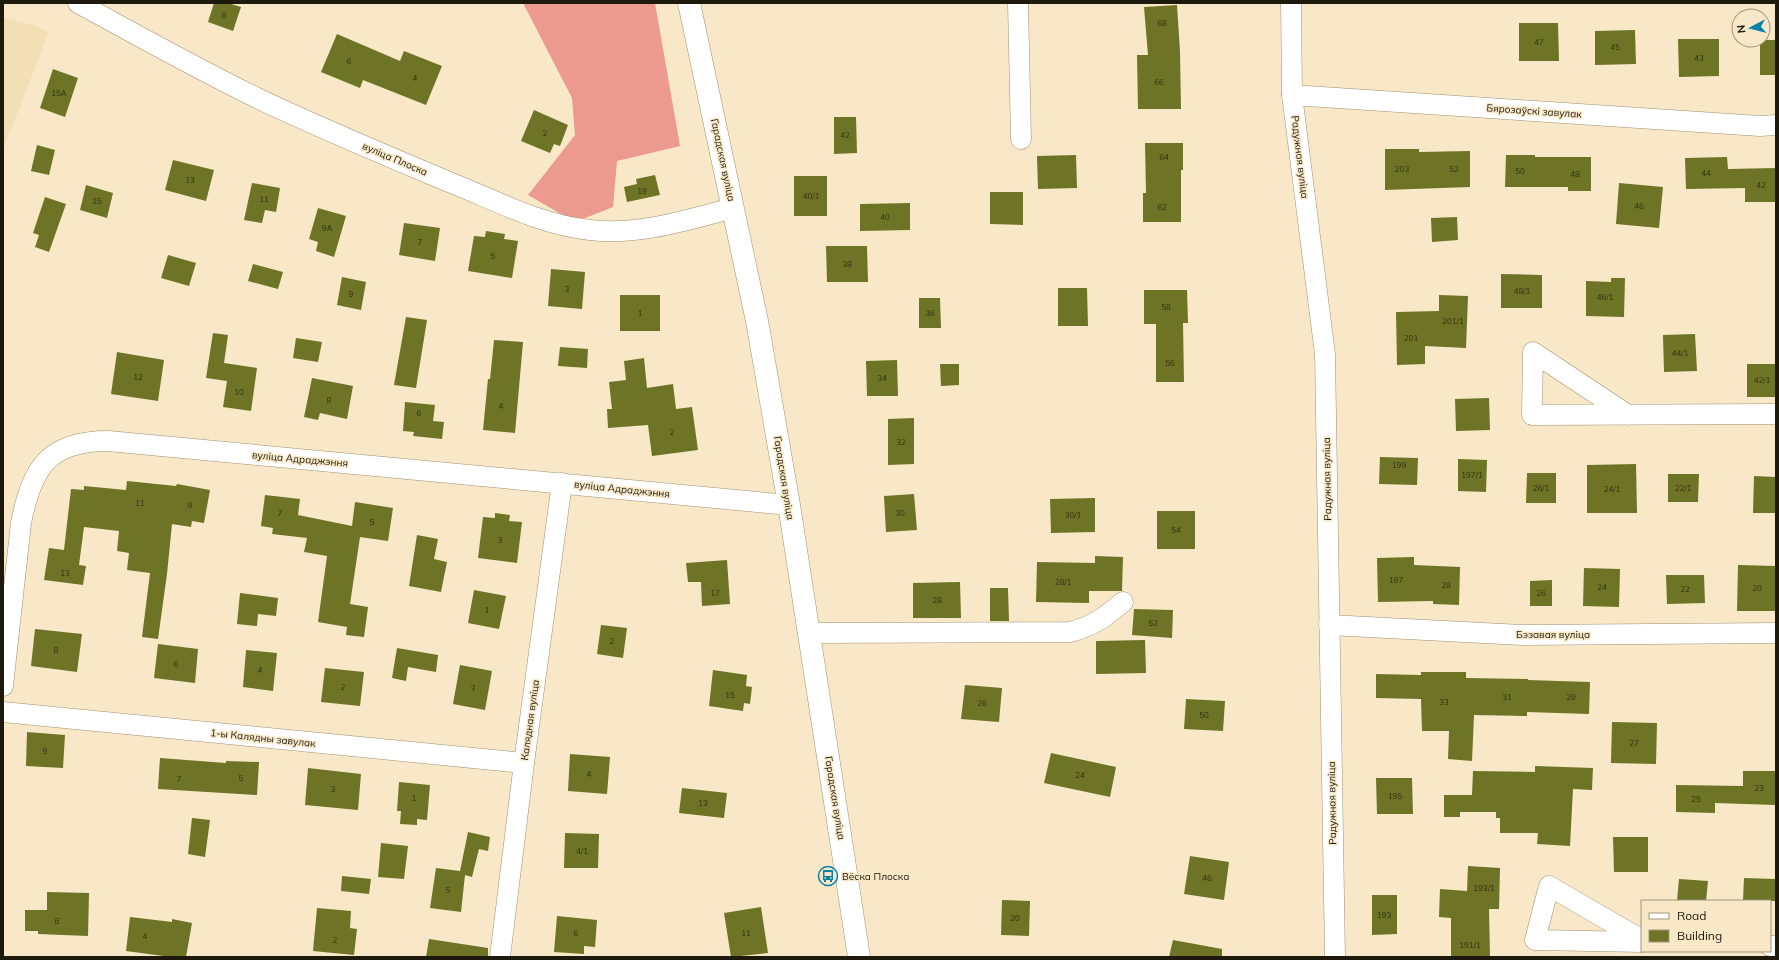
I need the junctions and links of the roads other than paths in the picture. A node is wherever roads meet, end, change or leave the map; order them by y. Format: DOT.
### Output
graph roads {
  1 [pos="78,3"];
  2 [pos="689,3"];
  3 [pos="1018,3"];
  4 [pos="1290,3"];
  5 [pos="1292,95"];
  6 [pos="1776,125"];
  7 [pos="1021,139"];
  8 [pos="733,208"];
  9 [pos="1776,414"];
  10 [pos="1628,415"];
  11 [pos="562,483"];
  12 [pos="789,505"];
  13 [pos="1123,602"];
  14 [pos="1329,625"];
  15 [pos="1776,632"];
  16 [pos="809,633"];
  17 [pos="3,686"];
  18 [pos="3,712"];
  19 [pos="524,764"];
  20 [pos="1641,940"];
  21 [pos="1641,941"];
  22 [pos="500,957"];
  23 [pos="859,957"];
  24 [pos="1335,957"];
  1 -- 8 [label="street, вуліца Плоска"];
  2 -- 8 [label="main road, Гарадская вуліца"];
  3 -- 7 [label="street"];
  4 -- 5 [label="street, Радужная вуліца"];
  5 -- 6 [label="street, Бярозаўскі завулак"];
  5 -- 14 [label="street, Радужная вуліца"];
  8 -- 12 [label="main road, Гарадская вуліца"];
  9 -- 10 [label="street"];
  10 -- 10 [label="street"];
  11 -- 12 [label="street, вуліца Адраджэння"];
  11 -- 17 [label="street, вуліца Адраджэння"];
  11 -- 19 [label="street, Калядная вуліца"];
  12 -- 16 [label="main road, Гарадская вуліца"];
  13 -- 16 [label="street"];
  14 -- 15 [label="street, Бэзавая вуліца"];
  14 -- 24 [label="street, Радужная вуліца"];
  16 -- 23 [label="main road, Гарадская вуліца"];
  18 -- 19 [label="street, 1-ы Калядны завулак"];
  19 -- 22 [label="street, Калядная вуліца"];
  20 -- 21 [label="street"];
}
